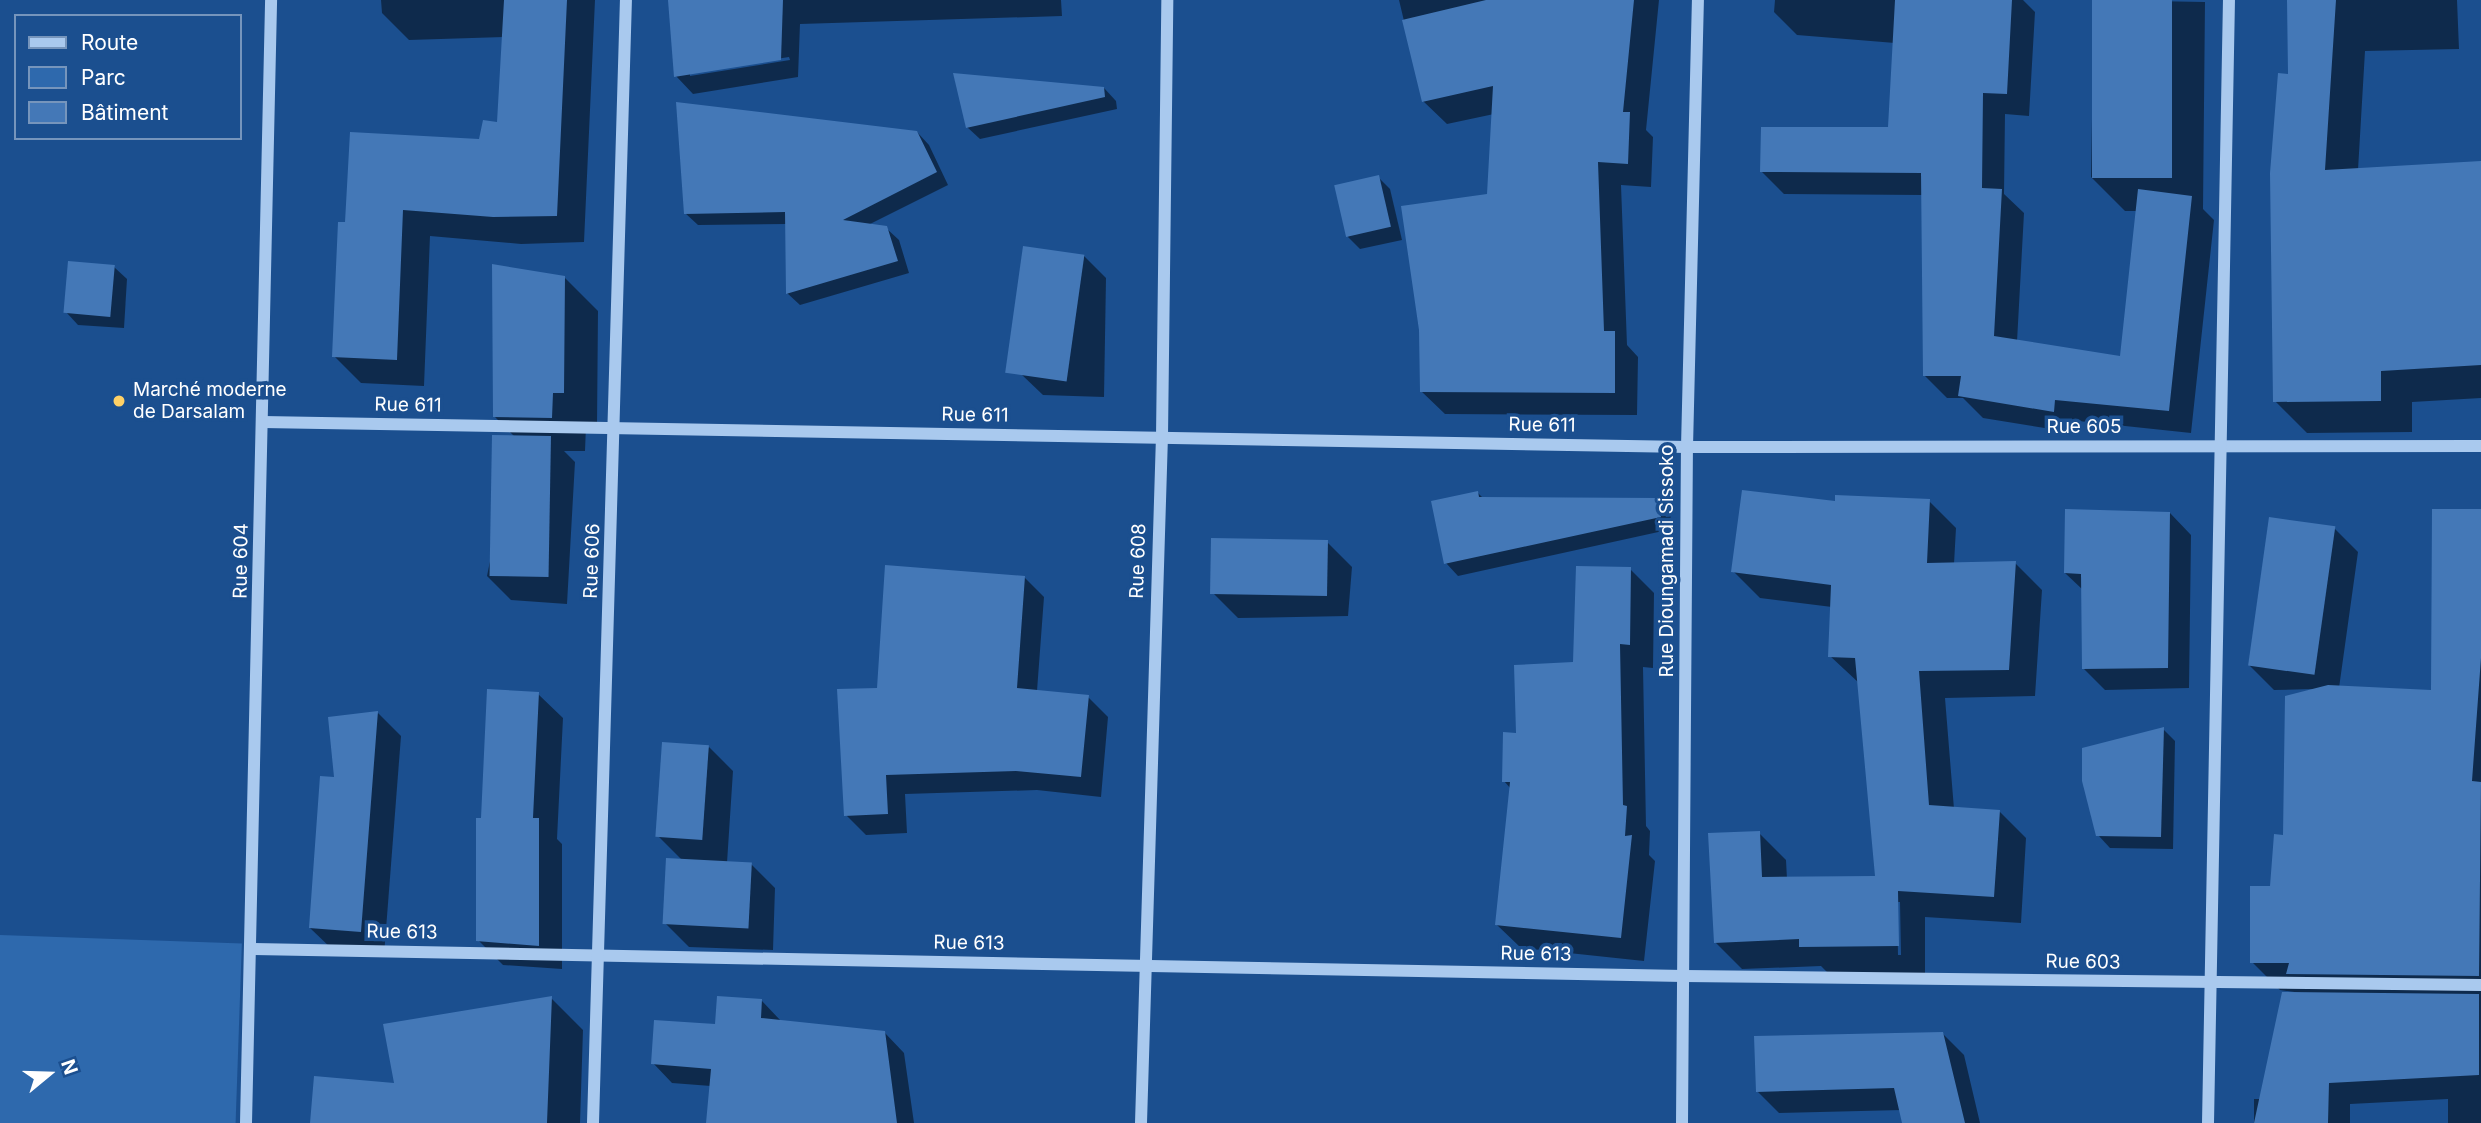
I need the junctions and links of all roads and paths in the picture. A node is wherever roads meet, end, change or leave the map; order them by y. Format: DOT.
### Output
graph roads {
  1 [pos="271,0"];
  2 [pos="626,0"];
  3 [pos="1167,0"];
  4 [pos="1698,0"];
  5 [pos="2229,0"];
  6 [pos="263,422"];
  7 [pos="616,427"];
  8 [pos="1162,437"];
  9 [pos="2220,446"];
  10 [pos="2481,446"];
  11 [pos="1687,447"];
  12 [pos="253,949"];
  13 [pos="598,955"];
  14 [pos="1143,965"];
  15 [pos="1684,976"];
  16 [pos="2210,982"];
  17 [pos="2481,985"];
  18 [pos="246,1123"];
  19 [pos="593,1123"];
  20 [pos="1141,1123"];
  21 [pos="1682,1123"];
  22 [pos="2208,1123"];
  1 -- 6 [label="street, Rue 604"];
  2 -- 7 [label="street, Rue 606"];
  3 -- 8 [label="street, Rue 608"];
  4 -- 11 [label="street, Rue Dioungamadi Sissoko"];
  5 -- 9 [label="street"];
  6 -- 7 [label="street, Rue 611"];
  6 -- 12 [label="street, Rue 604"];
  7 -- 8 [label="street, Rue 611"];
  7 -- 13 [label="street, Rue 606"];
  8 -- 11 [label="street, Rue 611"];
  8 -- 14 [label="street, Rue 608"];
  9 -- 10 [label="street, Rue 605"];
  9 -- 11 [label="street, Rue 605"];
  9 -- 16 [label="street"];
  11 -- 15 [label="street, Rue Dioungamadi Sissoko"];
  12 -- 13 [label="street, Rue 613"];
  12 -- 18 [label="street, Rue 604"];
  13 -- 14 [label="street, Rue 613"];
  13 -- 19 [label="street, Rue 606"];
  14 -- 15 [label="street, Rue 613"];
  14 -- 20 [label="street, Rue 608"];
  15 -- 16 [label="street, Rue 603"];
  15 -- 21 [label="street, Rue Dioungamadi Sissoko"];
  16 -- 17 [label="street, Rue 603"];
  16 -- 22 [label="street"];
}
